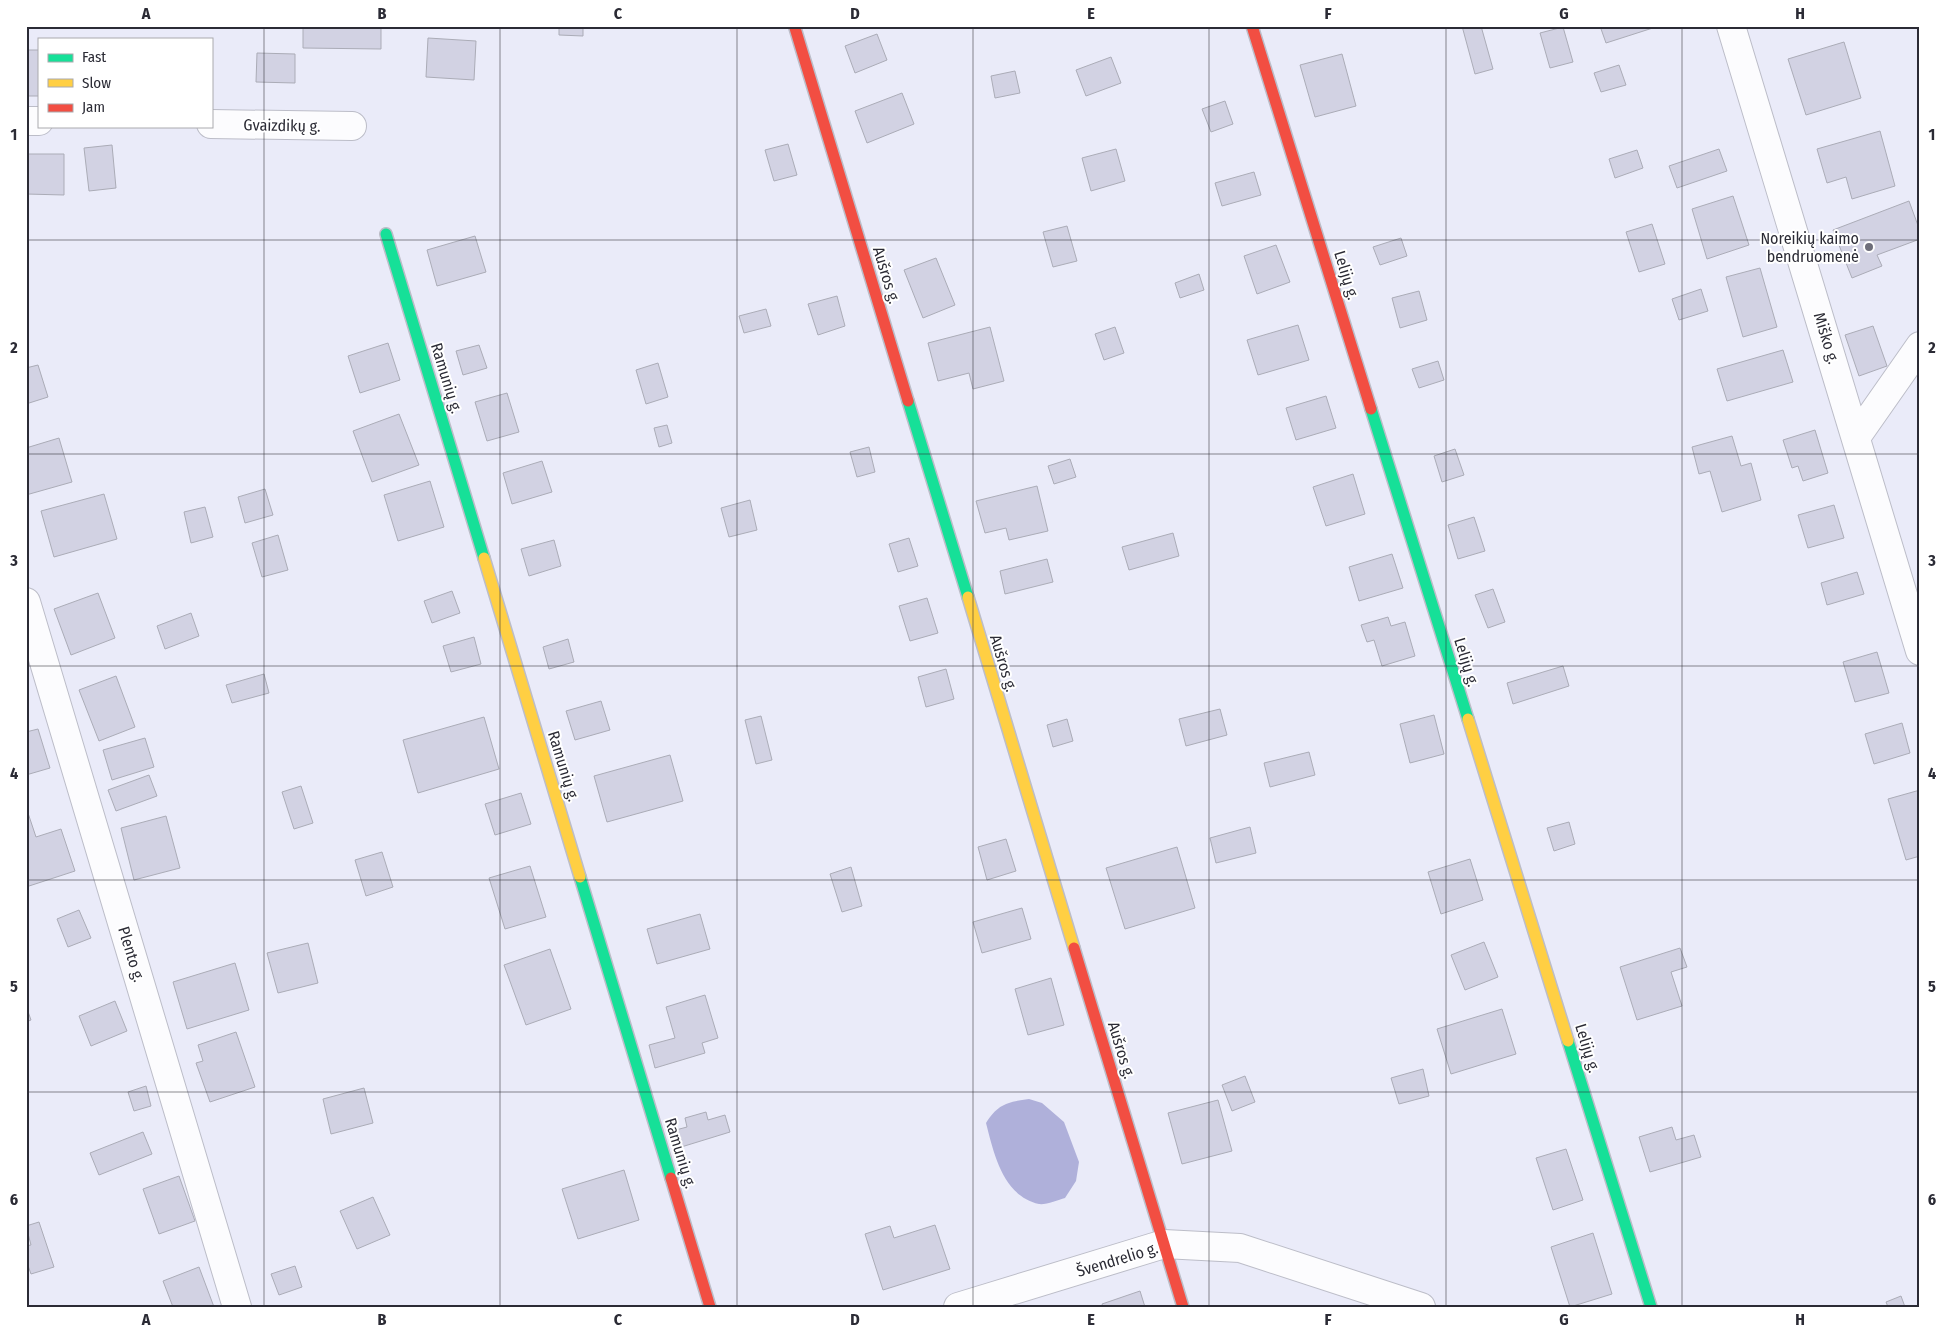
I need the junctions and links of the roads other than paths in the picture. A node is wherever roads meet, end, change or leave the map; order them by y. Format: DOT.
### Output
graph roads {
  1 [pos="1252,26"];
  2 [pos="1731,26"];
  3 [pos="795,28"];
  4 [pos="212,124"];
  5 [pos="352,126"];
  6 [pos="386,234"];
  7 [pos="1920,346"];
  8 [pos="1857,436"];
  9 [pos="26,602"];
  10 [pos="1920,651"];
  11 [pos="1164,1244"];
  12 [pos="237,1307"];
  13 [pos="710,1307"];
  14 [pos="958,1307"];
  15 [pos="1183,1307"];
  16 [pos="1421,1307"];
  17 [pos="1651,1307"];
  1 -- 17 [label="street, Lelijų g."];
  2 -- 8 [label="street, Miško g."];
  3 -- 11 [label="street, Aušros g."];
  4 -- 5 [label="street, Gvaizdikų g."];
  6 -- 13 [label="street, Ramunių g."];
  7 -- 8 [label="street"];
  8 -- 10 [label="street, Miško g."];
  9 -- 12 [label="street, Plento g."];
  11 -- 14 [label="street, Švendrelio g."];
  11 -- 15 [label="street, Aušros g."];
  11 -- 16 [label="street, Švendrelio g."];
}
